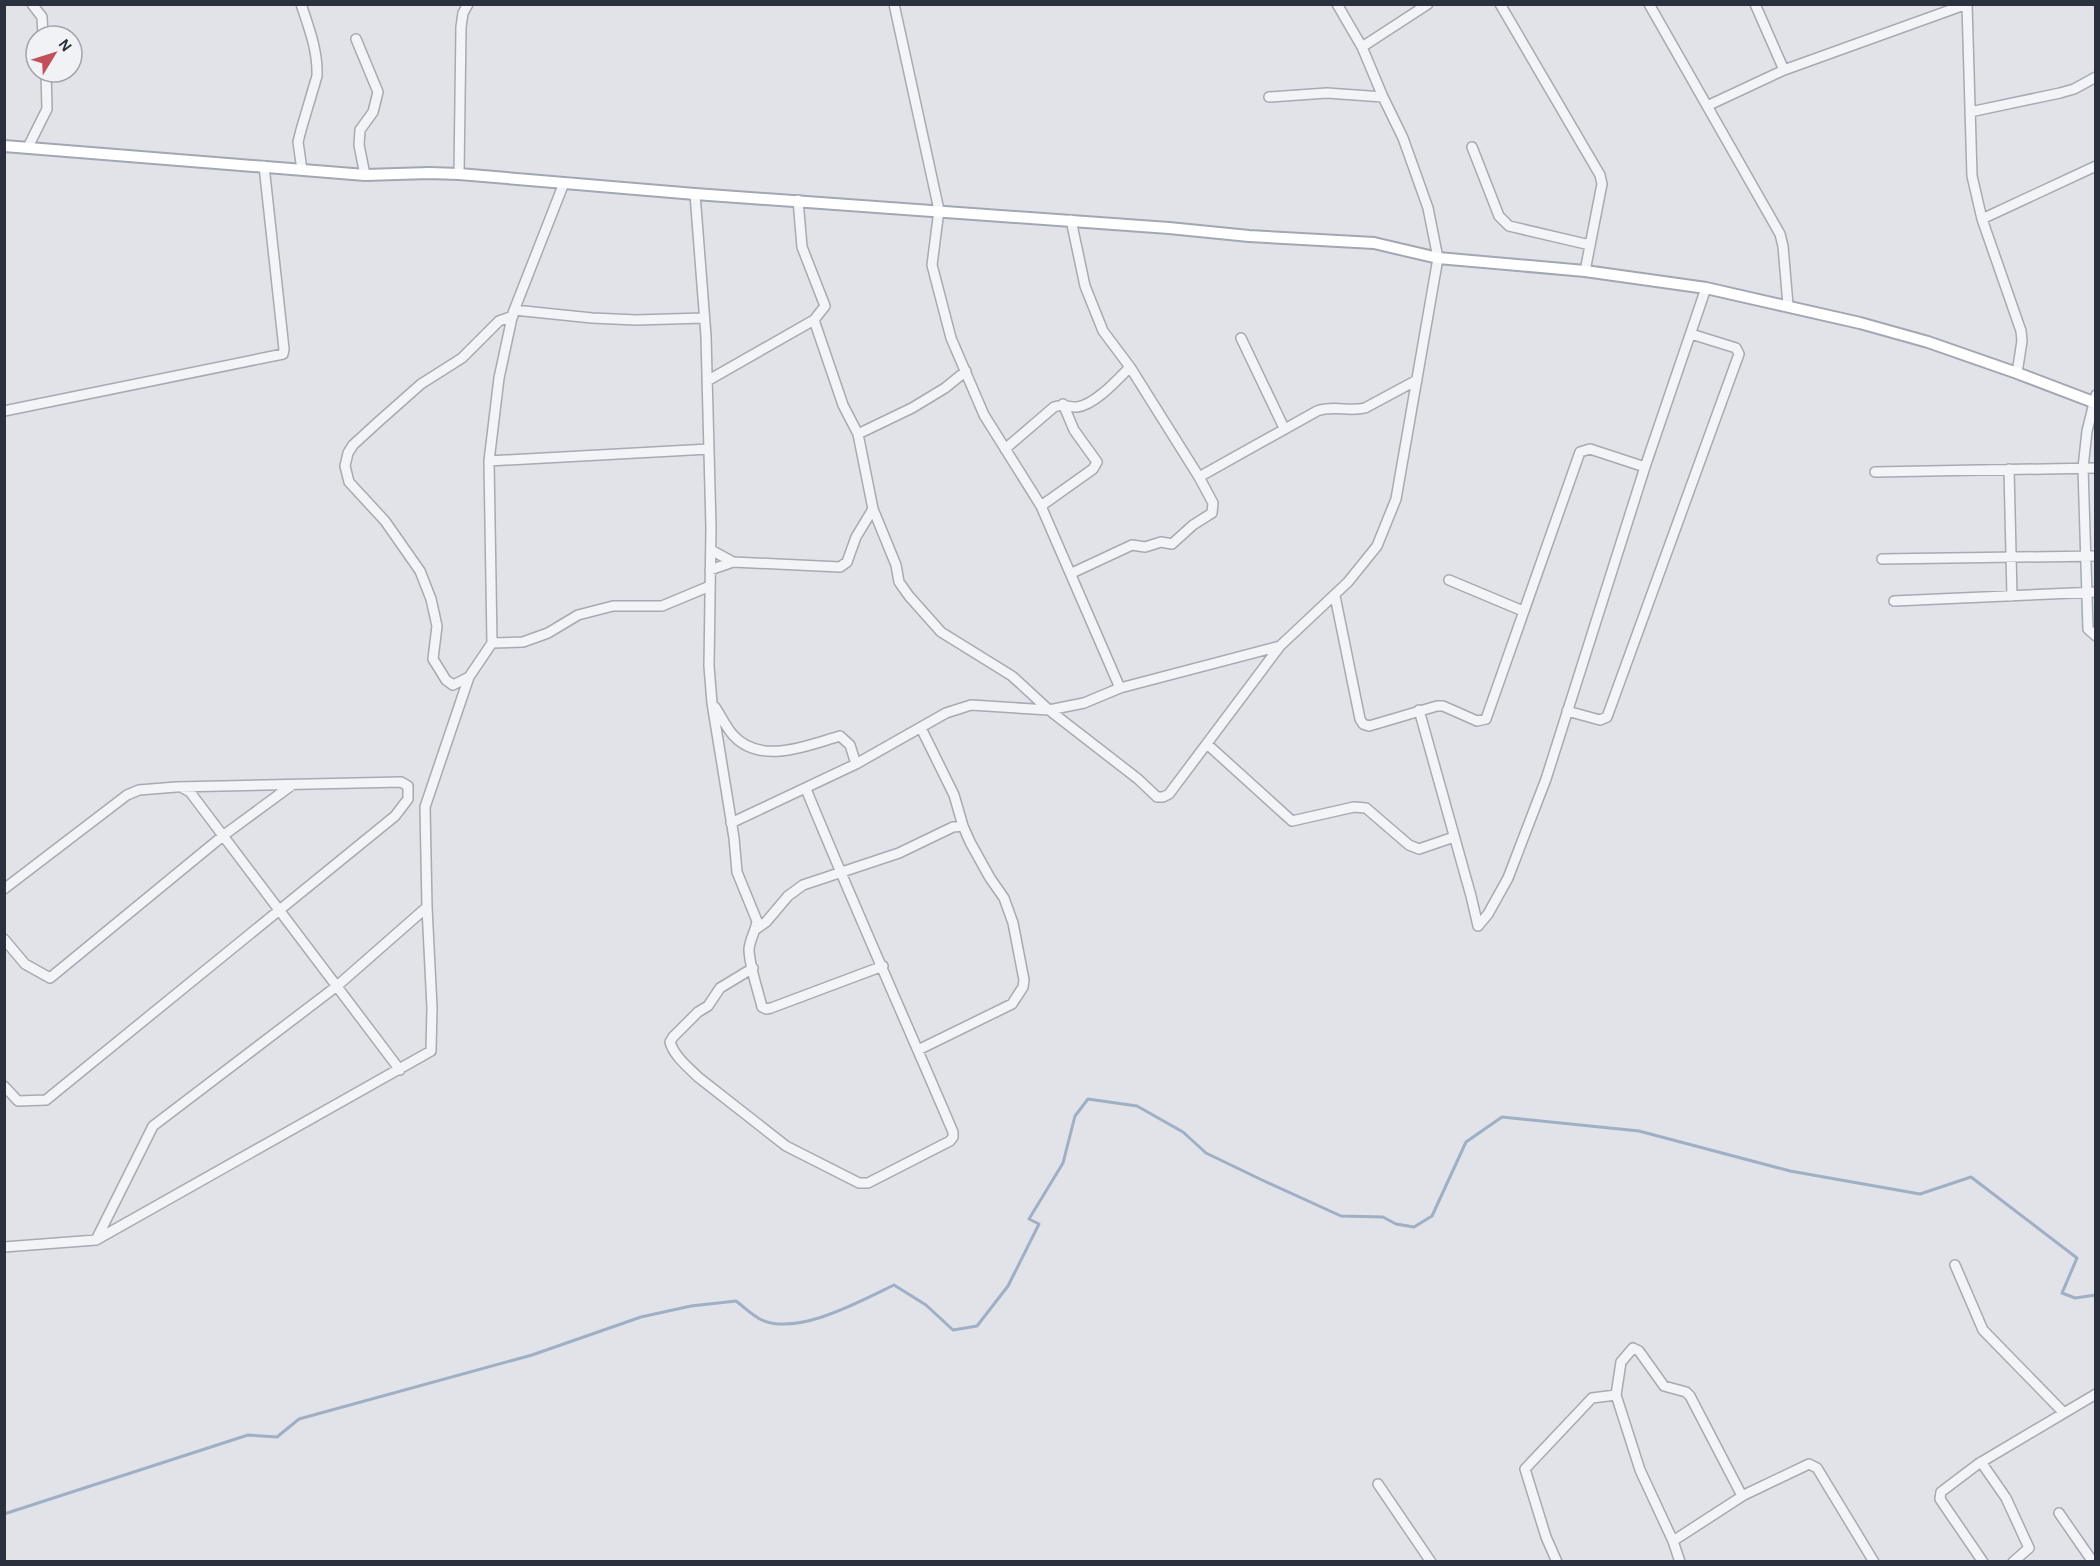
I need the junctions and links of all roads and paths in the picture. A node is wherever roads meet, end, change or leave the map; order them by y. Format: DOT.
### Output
graph roads {
  1 [pos="32,4"];
  2 [pos="301,4"];
  3 [pos="468,4"];
  4 [pos="894,4"];
  5 [pos="1337,4"];
  6 [pos="1428,4"];
  7 [pos="1500,4"];
  8 [pos="1649,4"];
  9 [pos="1755,4"];
  10 [pos="1967,4"];
  11 [pos="43,24"];
  12 [pos="356,39"];
  13 [pos="1362,47"];
  14 [pos="1784,70"];
  15 [pos="2096,77"];
  16 [pos="46,84"];
  17 [pos="1269,97"];
  18 [pos="1383,97"];
  19 [pos="1707,106"];
  20 [pos="1970,112"];
  21 [pos="4,146"];
  22 [pos="28,147"];
  23 [pos="1472,147"];
  24 [pos="264,166"];
  25 [pos="2096,166"];
  26 [pos="302,170"];
  27 [pos="459,174"];
  28 [pos="365,175"];
  29 [pos="564,183"];
  30 [pos="695,194"];
  31 [pos="798,200"];
  32 [pos="939,210"];
  33 [pos="1982,219"];
  34 [pos="1071,220"];
  35 [pos="1590,245"];
  36 [pos="1438,258"];
  37 [pos="1585,271"];
  38 [pos="1706,288"];
  39 [pos="1788,305"];
  40 [pos="513,313"];
  41 [pos="704,318"];
  42 [pos="814,320"];
  43 [pos="1691,334"];
  44 [pos="1241,338"];
  45 [pos="1130,367"];
  46 [pos="966,371"];
  47 [pos="2017,373"];
  48 [pos="1418,380"];
  49 [pos="707,381"];
  50 [pos="2095,400"];
  51 [pos="1063,404"];
  52 [pos="4,411"];
  53 [pos="1284,428"];
  54 [pos="858,434"];
  55 [pos="1005,448"];
  56 [pos="709,449"];
  57 [pos="489,462"];
  58 [pos="1645,467"];
  59 [pos="2083,468"];
  60 [pos="2096,468"];
  61 [pos="2009,469"];
  62 [pos="1875,472"];
  63 [pos="1199,477"];
  64 [pos="1041,506"];
  65 [pos="873,509"];
  66 [pos="2084,510"];
  67 [pos="2096,510"];
  68 [pos="711,550"];
  69 [pos="2090,556"];
  70 [pos="2011,557"];
  71 [pos="1882,559"];
  72 [pos="733,562"];
  73 [pos="710,570"];
  74 [pos="1072,573"];
  75 [pos="1449,580"];
  76 [pos="710,586"];
  77 [pos="2091,592"];
  78 [pos="1335,596"];
  79 [pos="2012,596"];
  80 [pos="1894,601"];
  81 [pos="1523,611"];
  82 [pos="2096,636"];
  83 [pos="492,643"];
  84 [pos="1280,646"];
  85 [pos="469,678"];
  86 [pos="1120,687"];
  87 [pos="712,703"];
  88 [pos="1049,710"];
  89 [pos="1419,710"];
  90 [pos="1567,711"];
  91 [pos="921,728"];
  92 [pos="1207,744"];
  93 [pos="856,764"];
  94 [pos="292,785"];
  95 [pos="183,788"];
  96 [pos="806,789"];
  97 [pos="731,823"];
  98 [pos="963,826"];
  99 [pos="224,835"];
  100 [pos="1454,837"];
  101 [pos="840,873"];
  102 [pos="4,889"];
  103 [pos="427,907"];
  104 [pos="280,910"];
  105 [pos="756,929"];
  106 [pos="4,939"];
  107 [pos="882,966"];
  108 [pos="753,968"];
  109 [pos="337,986"];
  110 [pos="918,1050"];
  111 [pos="400,1070"];
  112 [pos="4,1086"];
  113 [pos="96,1240"];
  114 [pos="4,1247"];
  115 [pos="1955,1264"];
  116 [pos="2096,1394"];
  117 [pos="1616,1395"];
  118 [pos="2064,1413"];
  119 [pos="1981,1462"];
  120 [pos="1378,1484"];
  121 [pos="1744,1495"];
  122 [pos="2059,1514"];
  123 [pos="1672,1541"];
  124 [pos="1431,1562"];
  125 [pos="1557,1562"];
  126 [pos="1680,1562"];
  127 [pos="1874,1562"];
  128 [pos="1983,1562"];
  129 [pos="2013,1562"];
  130 [pos="2093,1562"];
  1 -- 11 [label="street"];
  2 -- 26 [label="street"];
  3 -- 27 [label="street"];
  4 -- 32 [label="street"];
  5 -- 13 [label="street"];
  6 -- 13 [label="street"];
  7 -- 35 [label="street"];
  8 -- 19 [label="street"];
  9 -- 14 [label="street"];
  10 -- 14 [label="street"];
  10 -- 20 [label="street"];
  12 -- 28 [label="street"];
  13 -- 18 [label="street"];
  14 -- 19 [label="street"];
  15 -- 20 [label="street"];
  16 -- 22 [label="street"];
  17 -- 18 [label="street"];
  18 -- 36 [label="street"];
  19 -- 39 [label="street"];
  20 -- 33 [label="street"];
  21 -- 22 [label="main road"];
  22 -- 24 [label="main road"];
  23 -- 35 [label="street"];
  24 -- 26 [label="main road"];
  24 -- 52 [label="street"];
  25 -- 33 [label="street"];
  26 -- 28 [label="main road"];
  27 -- 28 [label="main road"];
  27 -- 29 [label="main road"];
  29 -- 30 [label="main road"];
  29 -- 40 [label="street"];
  30 -- 31 [label="main road"];
  30 -- 41 [label="street"];
  31 -- 32 [label="main road"];
  31 -- 42 [label="street"];
  32 -- 34 [label="main road"];
  32 -- 46 [label="street"];
  33 -- 47 [label="street"];
  34 -- 36 [label="main road"];
  34 -- 45 [label="street"];
  35 -- 37 [label="street"];
  36 -- 37 [label="main road"];
  36 -- 48 [label="street"];
  37 -- 38 [label="main road"];
  38 -- 39 [label="main road"];
  38 -- 43 [label="street"];
  39 -- 47 [label="main road"];
  40 -- 41 [label="street"];
  40 -- 57 [label="street"];
  40 -- 85 [label="street"];
  41 -- 49 [label="street"];
  42 -- 49 [label="street"];
  42 -- 54 [label="street"];
  43 -- 58 [label="street"];
  43 -- 90 [label="street"];
  44 -- 53 [label="street"];
  45 -- 51 [label="street"];
  45 -- 63 [label="street"];
  46 -- 54 [label="street"];
  46 -- 55 [label="street"];
  47 -- 50 [label="main road"];
  48 -- 53 [label="street"];
  48 -- 78 [label="street"];
  49 -- 56 [label="street"];
  50 -- 59 [label="street"];
  51 -- 55 [label="street"];
  51 -- 64 [label="street"];
  53 -- 63 [label="street"];
  54 -- 65 [label="street"];
  55 -- 64 [label="street"];
  56 -- 57 [label="street"];
  56 -- 68 [label="street"];
  57 -- 83 [label="street"];
  58 -- 81 [label="street"];
  58 -- 90 [label="street"];
  59 -- 60 [label="street"];
  59 -- 61 [label="street"];
  59 -- 66 [label="street"];
  61 -- 62 [label="street"];
  61 -- 70 [label="street"];
  63 -- 74 [label="street"];
  64 -- 74 [label="street"];
  65 -- 72 [label="street"];
  65 -- 88 [label="street"];
  66 -- 67 [label="street"];
  66 -- 69 [label="street"];
  68 -- 72 [label="street"];
  68 -- 73 [label="street"];
  69 -- 70 [label="street"];
  69 -- 77 [label="street"];
  70 -- 71 [label="street"];
  70 -- 79 [label="street"];
  72 -- 73 [label="street"];
  73 -- 76 [label="street"];
  74 -- 86 [label="street"];
  75 -- 81 [label="street"];
  76 -- 83 [label="street"];
  76 -- 87 [label="street"];
  77 -- 79 [label="street"];
  77 -- 82 [label="street"];
  78 -- 84 [label="street"];
  78 -- 89 [label="street"];
  79 -- 80 [label="street"];
  81 -- 89 [label="street"];
  83 -- 85 [label="street"];
  84 -- 86 [label="street"];
  84 -- 92 [label="street"];
  85 -- 103 [label="street"];
  86 -- 88 [label="street"];
  87 -- 93 [label="street"];
  87 -- 97 [label="street"];
  88 -- 91 [label="street"];
  88 -- 92 [label="street"];
  89 -- 100 [label="street"];
  90 -- 100 [label="street"];
  91 -- 93 [label="street"];
  91 -- 98 [label="street"];
  92 -- 100 [label="street"];
  93 -- 96 [label="street"];
  94 -- 95 [label="street"];
  94 -- 99 [label="street"];
  94 -- 104 [label="street"];
  95 -- 99 [label="street"];
  95 -- 102 [label="street"];
  96 -- 97 [label="street"];
  96 -- 101 [label="street"];
  97 -- 105 [label="street"];
  98 -- 101 [label="street"];
  98 -- 110 [label="street"];
  99 -- 104 [label="street"];
  99 -- 106 [label="street"];
  101 -- 105 [label="street"];
  101 -- 107 [label="street"];
  103 -- 109 [label="street"];
  103 -- 111 [label="street"];
  104 -- 109 [label="street"];
  104 -- 112 [label="street"];
  105 -- 108 [label="street"];
  107 -- 108 [label="street"];
  107 -- 110 [label="street"];
  108 -- 110 [label="street"];
  109 -- 111 [label="street"];
  109 -- 113 [label="street"];
  111 -- 113 [label="street"];
  113 -- 114 [label="street"];
  115 -- 118 [label="street"];
  116 -- 118 [label="street"];
  117 -- 121 [label="street"];
  117 -- 123 [label="street"];
  117 -- 125 [label="street"];
  118 -- 119 [label="street"];
  119 -- 128 [label="street"];
  119 -- 129 [label="street"];
  120 -- 124 [label="street"];
  121 -- 123 [label="street"];
  121 -- 127 [label="street"];
  122 -- 130 [label="street"];
  123 -- 126 [label="street"];
}
